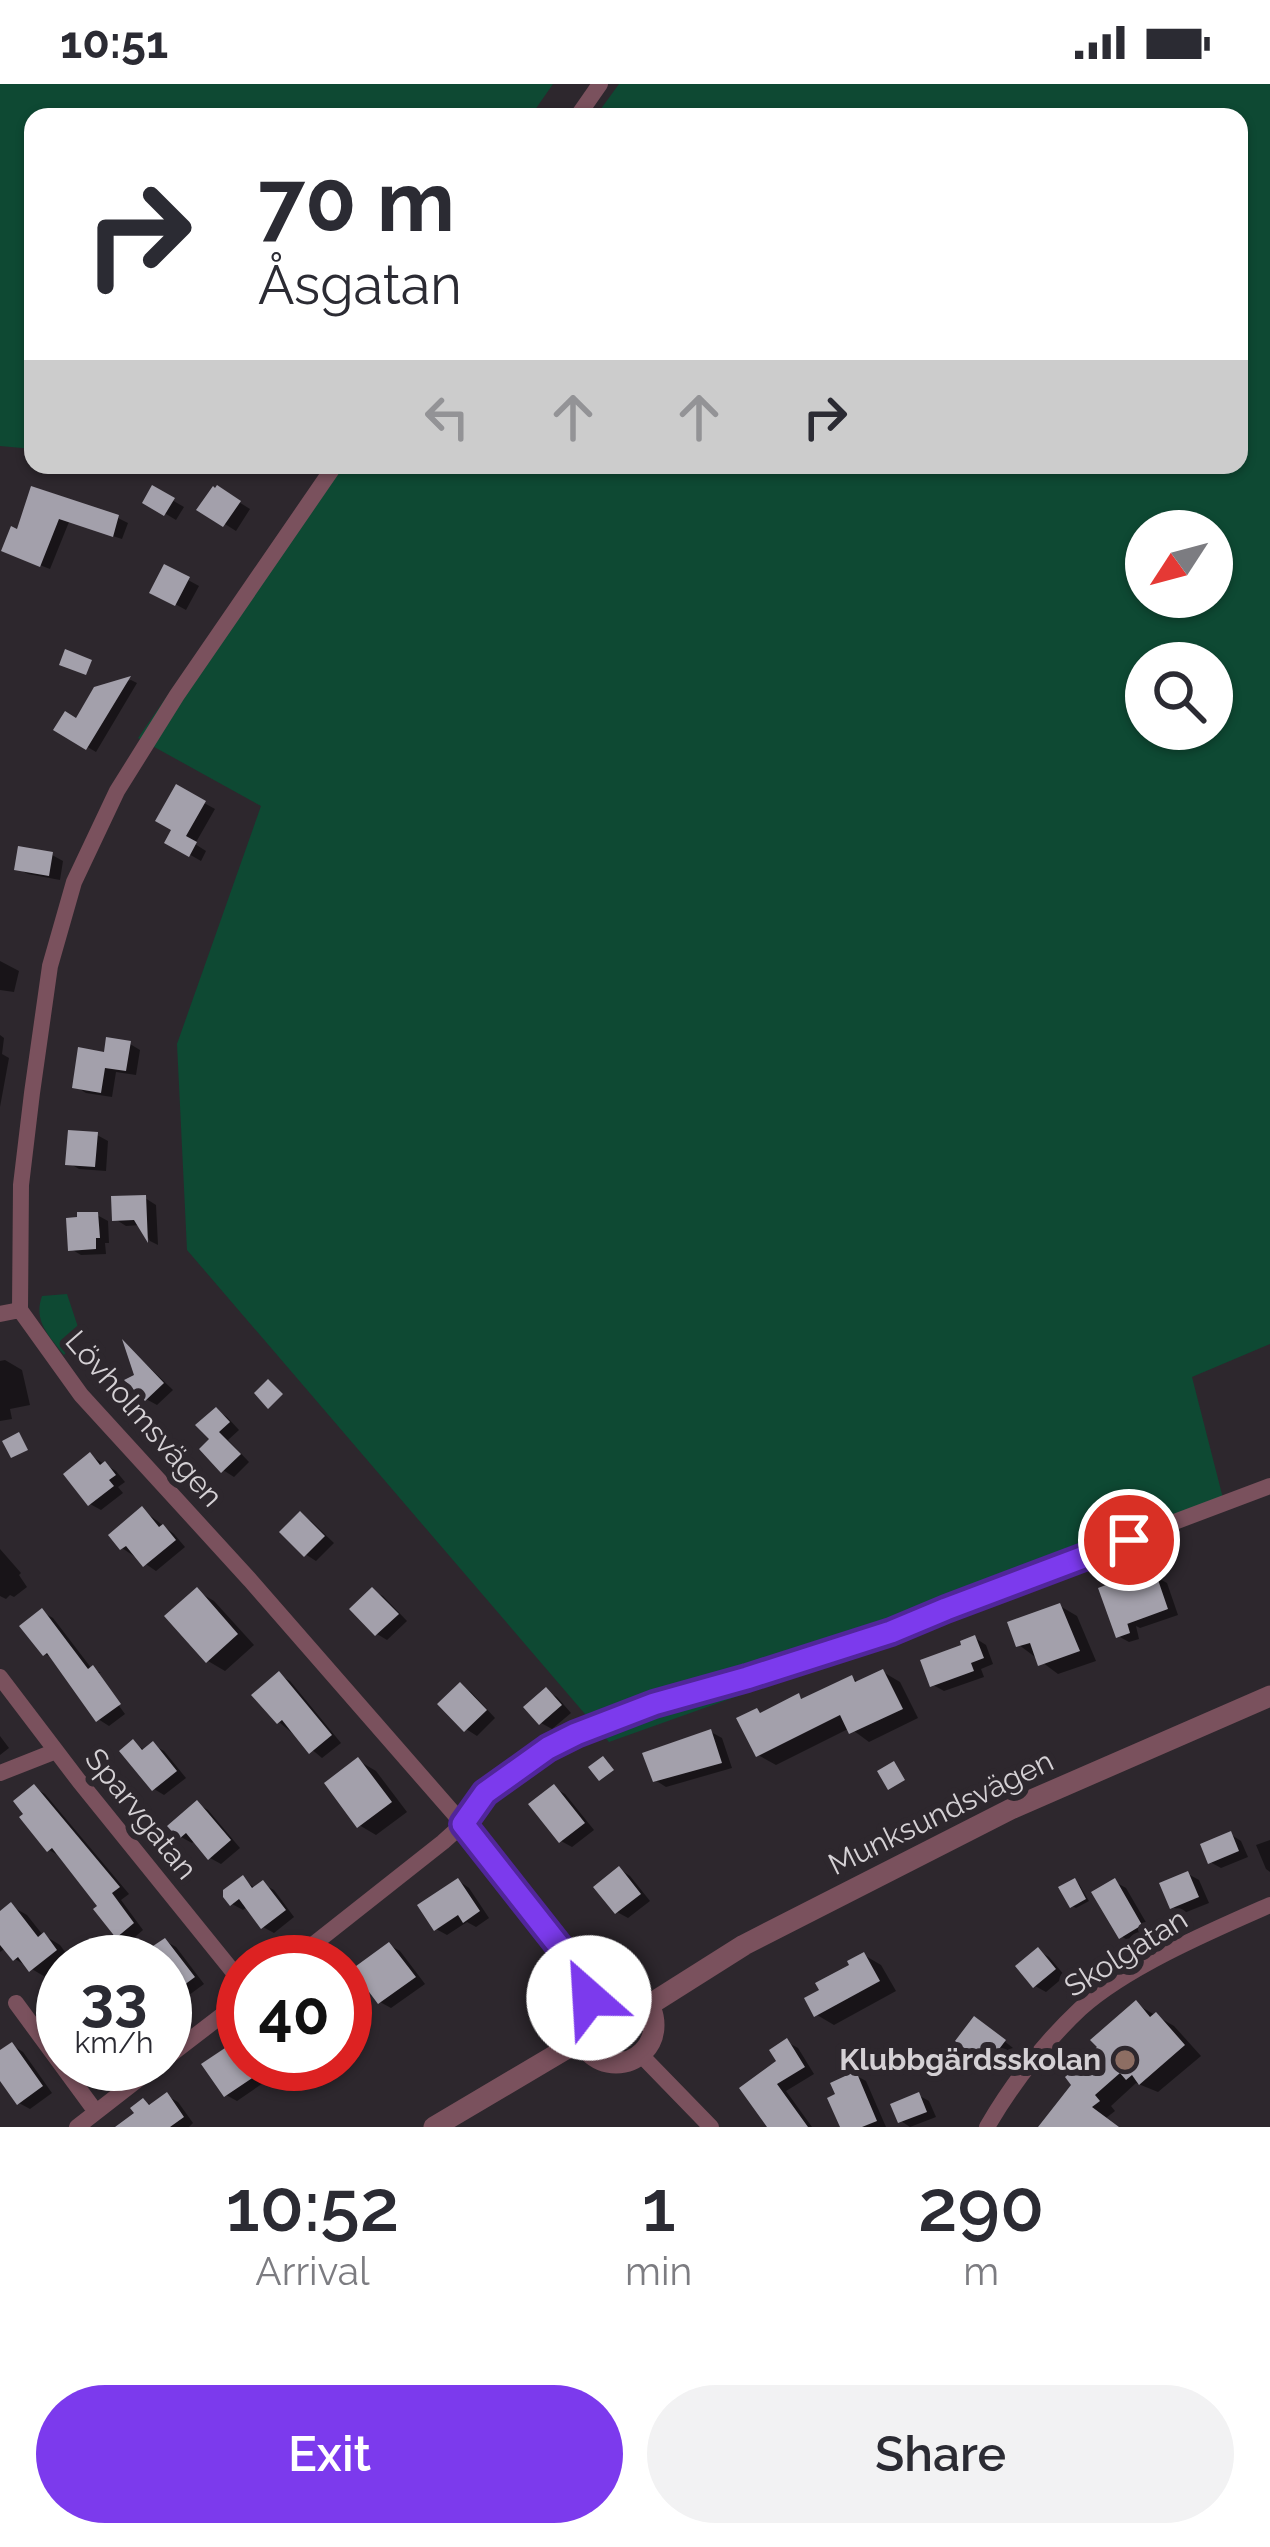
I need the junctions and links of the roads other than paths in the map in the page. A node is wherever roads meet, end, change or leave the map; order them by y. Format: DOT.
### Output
graph roads {
  1 [pos="329,474"];
  2 [pos="20,1310"];
  3 [pos="0,1314"];
  4 [pos="1270,1486"];
  5 [pos="0,1677"];
  6 [pos="1270,1696"];
  7 [pos="56,1751"];
  8 [pos="0,1773"];
  9 [pos="463,1824"];
  10 [pos="1270,1905"];
  11 [pos="326,1935"];
  12 [pos="216,1950"];
  13 [pos="596,1993"];
  14 [pos="16,2003"];
  15 [pos="649,2005"];
  16 [pos="216,2020"];
  17 [pos="192,2038"];
  18 [pos="581,2040"];
  19 [pos="641,2055"];
  20 [pos="123,2091"];
  21 [pos="96,2112"];
  22 [pos="76,2127"];
  23 [pos="434,2127"];
  24 [pos="711,2127"];
  25 [pos="987,2127"];
  1 -- 2 [label="street"];
  2 -- 3 [label="street"];
  2 -- 9 [label="street, Lövholmsvägen"];
  4 -- 9 [label="street"];
  5 -- 7 [label="street, Sparvgatan"];
  6 -- 15 [label="street, Munksundsvägen"];
  7 -- 8 [label="street"];
  7 -- 12 [label="street, Sparvgatan"];
  9 -- 11 [label="street"];
  9 -- 13 [label="street, Lövholmsvägen"];
  10 -- 25 [label="street, Skolgatan"];
  13 -- 15 [label="street"];
  13 -- 18 [label="street"];
  14 -- 21 [label="street"];
  15 -- 19 [label="street"];
  16 -- 17 [label="street"];
  18 -- 19 [label="street"];
  18 -- 23 [label="street"];
  19 -- 24 [label="street"];
  20 -- 21 [label="street"];
  21 -- 22 [label="street"];
}
